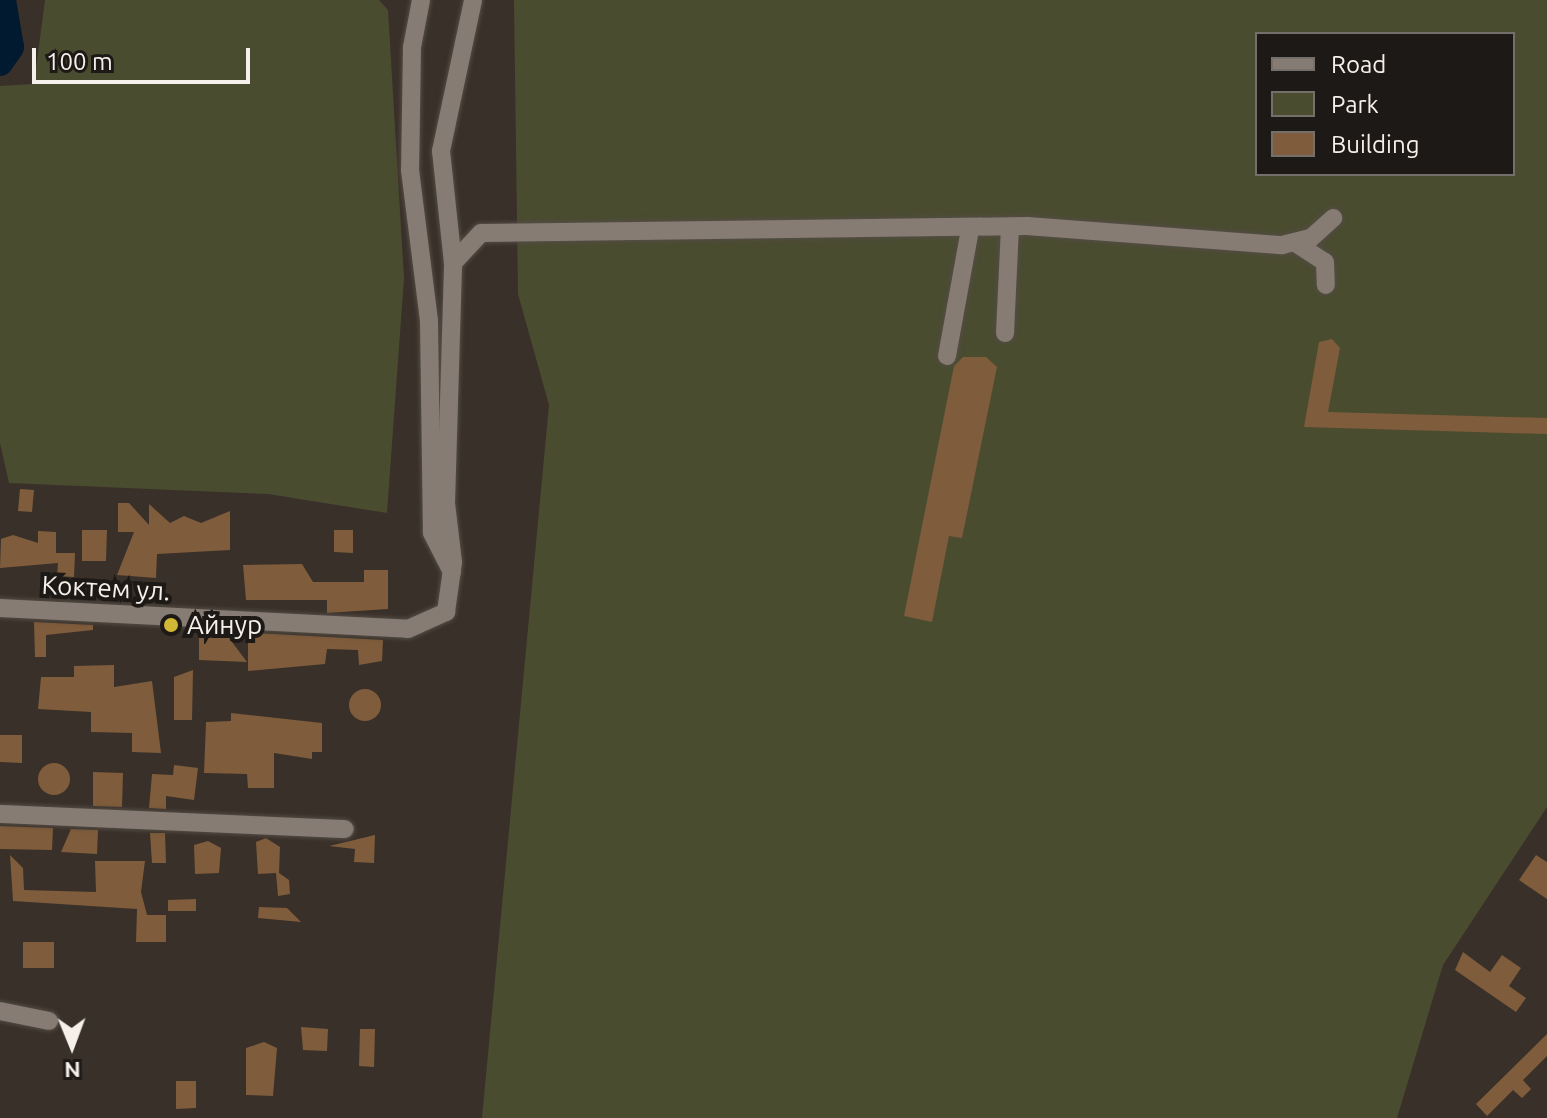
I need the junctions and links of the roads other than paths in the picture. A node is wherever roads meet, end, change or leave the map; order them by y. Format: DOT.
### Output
graph roads {
  1 [pos="421,0"];
  2 [pos="473,0"];
  3 [pos="1333,218"];
  4 [pos="1010,227"];
  5 [pos="970,230"];
  6 [pos="1297,244"];
  7 [pos="453,263"];
  8 [pos="1326,285"];
  9 [pos="1005,333"];
  10 [pos="947,356"];
  11 [pos="452,572"];
  12 [pos="0,608"];
  13 [pos="0,814"];
  14 [pos="345,829"];
  15 [pos="0,1011"];
  16 [pos="49,1021"];
  1 -- 11 [label="street"];
  2 -- 7 [label="street, Коктем ул."];
  3 -- 6 [label="street"];
  4 -- 5 [label="street"];
  4 -- 6 [label="street"];
  4 -- 9 [label="street"];
  5 -- 7 [label="street"];
  5 -- 10 [label="street"];
  6 -- 8 [label="street"];
  7 -- 11 [label="street, Коктем ул."];
  11 -- 12 [label="street, Коктем ул."];
  13 -- 14 [label="street"];
  15 -- 16 [label="street"];
}
